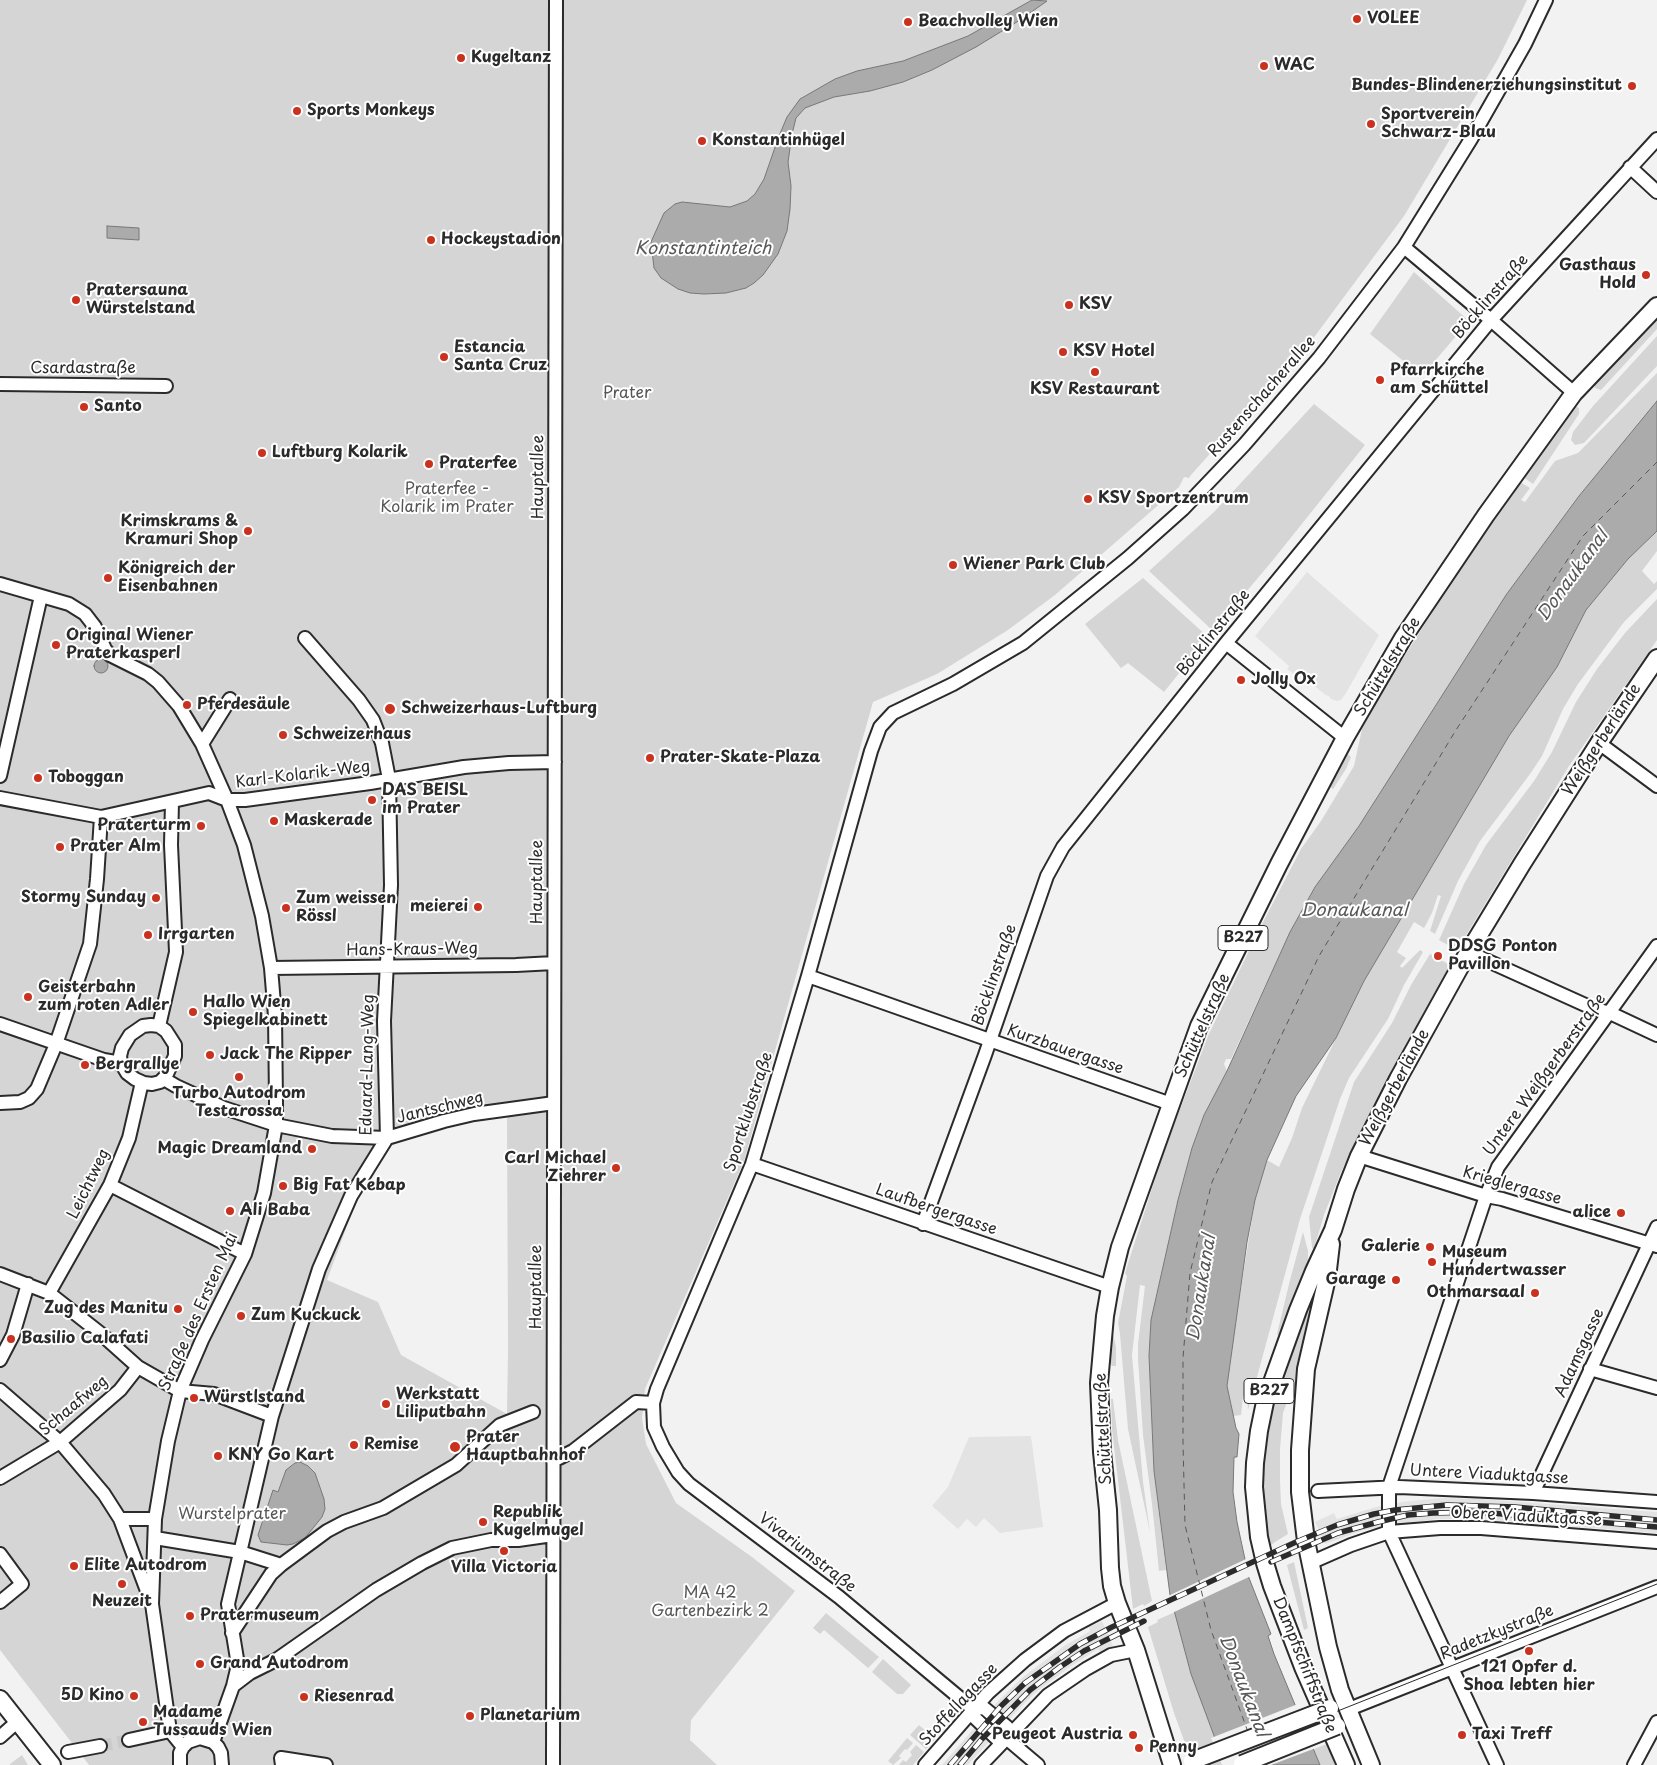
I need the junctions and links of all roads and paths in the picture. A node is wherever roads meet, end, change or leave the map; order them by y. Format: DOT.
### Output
graph roads {
  1 [pos="556,0"];
  2 [pos="1546,0"];
  3 [pos="1657,139"];
  4 [pos="1630,167"];
  5 [pos="1657,192"];
  6 [pos="1404,247"];
  7 [pos="1657,306"];
  8 [pos="1491,320"];
  9 [pos="0,384"];
  10 [pos="166,386"];
  11 [pos="1574,393"];
  12 [pos="0,584"];
  13 [pos="41,596"];
  14 [pos="306,638"];
  15 [pos="1226,643"];
  16 [pos="1657,658"];
  17 [pos="230,699"];
  18 [pos="893,713"];
  19 [pos="1345,738"];
  20 [pos="1599,743"];
  21 [pos="202,744"];
  22 [pos="555,762"];
  23 [pos="0,776"];
  24 [pos="389,779"];
  25 [pos="1657,786"];
  26 [pos="0,798"];
  27 [pos="227,800"];
  28 [pos="172,802"];
  29 [pos="101,817"];
  30 [pos="1657,946"];
  31 [pos="1468,952"];
  32 [pos="554,964"];
  33 [pos="386,967"];
  34 [pos="271,968"];
  35 [pos="808,976"];
  36 [pos="1610,1013"];
  37 [pos="0,1024"];
  38 [pos="159,1026"];
  39 [pos="1657,1035"];
  40 [pos="990,1040"];
  41 [pos="56,1044"];
  42 [pos="121,1063"];
  43 [pos="164,1079"];
  44 [pos="142,1082"];
  45 [pos="0,1103"];
  46 [pos="554,1103"];
  47 [pos="1171,1104"];
  48 [pos="276,1125"];
  49 [pos="387,1138"];
  50 [pos="1359,1156"];
  51 [pos="752,1164"];
  52 [pos="110,1185"];
  53 [pos="1486,1196"];
  54 [pos="923,1224"];
  55 [pos="1657,1227"];
  56 [pos="1333,1230"];
  57 [pos="1653,1245"];
  58 [pos="245,1254"];
  59 [pos="0,1274"];
  60 [pos="28,1284"];
  61 [pos="1110,1287"];
  62 [pos="49,1293"];
  63 [pos="0,1360"];
  64 [pos="138,1367"];
  65 [pos="1590,1369"];
  66 [pos="1657,1388"];
  67 [pos="0,1390"];
  68 [pos="180,1391"];
  69 [pos="653,1403"];
  70 [pos="533,1412"];
  71 [pos="272,1416"];
  72 [pos="60,1442"];
  73 [pos="553,1461"];
  74 [pos="0,1478"];
  75 [pos="1389,1487"];
  76 [pos="1318,1491"];
  77 [pos="1533,1493"];
  78 [pos="1657,1502"];
  79 [pos="120,1519"];
  80 [pos="156,1519"];
  81 [pos="1389,1532"];
  82 [pos="553,1535"];
  83 [pos="155,1538"];
  84 [pos="1657,1542"];
  85 [pos="240,1552"];
  86 [pos="0,1554"];
  87 [pos="1265,1563"];
  88 [pos="1310,1563"];
  89 [pos="281,1565"];
  90 [pos="1657,1587"];
  91 [pos="0,1602"];
  92 [pos="1117,1603"];
  93 [pos="152,1604"];
  94 [pos="232,1633"];
  95 [pos="1136,1650"];
  96 [pos="1452,1668"];
  97 [pos="233,1686"];
  98 [pos="0,1699"];
  99 [pos="973,1709"];
  100 [pos="1349,1709"];
  101 [pos="0,1714"];
  102 [pos="1657,1722"];
  103 [pos="9,1729"];
  104 [pos="170,1731"];
  105 [pos="1006,1738"];
  106 [pos="129,1740"];
  107 [pos="1647,1741"];
  108 [pos="213,1742"];
  109 [pos="100,1746"];
  110 [pos="183,1747"];
  111 [pos="1657,1751"];
  112 [pos="68,1752"];
  113 [pos="282,1761"];
  114 [pos="39,1765"];
  115 [pos="52,1765"];
  116 [pos="180,1765"];
  117 [pos="222,1765"];
  118 [pos="326,1765"];
  119 [pos="553,1765"];
  120 [pos="925,1765"];
  121 [pos="981,1765"];
  122 [pos="1038,1765"];
  123 [pos="1173,1765"];
  124 [pos="1240,1765"];
  125 [pos="1346,1765"];
  126 [pos="1371,1765"];
  127 [pos="1497,1765"];
  128 [pos="1634,1765"];
  1 -- 22 [label="street, Hauptallee"];
  2 -- 6 [label="street, Rustenschacherallee"];
  3 -- 4 [label="street, Böcklinstraße"];
  4 -- 5 [label="street"];
  4 -- 8 [label="street, Böcklinstraße"];
  6 -- 8 [label="street"];
  6 -- 18 [label="street, Rustenschacherallee"];
  7 -- 11 [label="main road, Schüttelstraße / B227"];
  8 -- 11 [label="street"];
  8 -- 15 [label="street, Böcklinstraße"];
  9 -- 10 [label="street, Csardastraße"];
  11 -- 19 [label="main road, Schüttelstraße / B227"];
  12 -- 13 [label="street"];
  13 -- 21 [label="street"];
  13 -- 23 [label="street"];
  14 -- 24 [label="street, Eduard-Lang-Weg"];
  15 -- 19 [label="street"];
  15 -- 40 [label="street, Böcklinstraße"];
  16 -- 20 [label="main road, Weißgerberlände / B227"];
  17 -- 21 [label="street"];
  18 -- 35 [label="street, Sportklubstraße"];
  19 -- 47 [label="main road, Schüttelstraße / B227"];
  20 -- 25 [label="street"];
  20 -- 31 [label="main road, Weißgerberlände / B227"];
  21 -- 27 [label="street, Straße des Ersten Mai"];
  22 -- 24 [label="street, Karl-Kolarik-Weg"];
  22 -- 32 [label="street, Hauptallee"];
  24 -- 27 [label="street, Karl-Kolarik-Weg"];
  24 -- 33 [label="street, Eduard-Lang-Weg"];
  26 -- 29 [label="street, Karl-Kolarik-Weg"];
  27 -- 28 [label="street, Karl-Kolarik-Weg"];
  27 -- 34 [label="street, Straße des Ersten Mai"];
  28 -- 29 [label="street, Karl-Kolarik-Weg"];
  28 -- 38 [label="street"];
  29 -- 41 [label="street"];
  30 -- 36 [label="street, Untere Weißgerberstraße"];
  31 -- 36 [label="street"];
  31 -- 50 [label="main road, Weißgerberlände / B227"];
  32 -- 33 [label="street, Hans-Kraus-Weg"];
  32 -- 46 [label="street, Hauptallee"];
  33 -- 34 [label="street, Hans-Kraus-Weg"];
  33 -- 49 [label="street, Eduard-Lang-Weg"];
  34 -- 48 [label="street, Straße des Ersten Mai"];
  35 -- 40 [label="street, Kurzbauergasse"];
  35 -- 51 [label="street, Sportklubstraße"];
  36 -- 39 [label="street"];
  36 -- 53 [label="street, Untere Weißgerberstraße"];
  37 -- 41 [label="street"];
  38 -- 42 [label="street"];
  38 -- 43 [label="street"];
  40 -- 47 [label="street, Kurzbauergasse"];
  40 -- 54 [label="street, Böcklinstraße"];
  41 -- 42 [label="street"];
  41 -- 45 [label="street"];
  42 -- 44 [label="street"];
  43 -- 44 [label="street"];
  43 -- 48 [label="street, Jantschweg"];
  44 -- 52 [label="street, Leichtweg"];
  46 -- 49 [label="street, Jantschweg"];
  46 -- 73 [label="street, Hauptallee"];
  47 -- 61 [label="main road, Schüttelstraße / B227"];
  48 -- 49 [label="street, Jantschweg"];
  48 -- 58 [label="street, Straße des Ersten Mai"];
  49 -- 71 [label="street, Eduard-Lang-Weg"];
  50 -- 53 [label="street, Krieglergasse"];
  50 -- 56 [label="main road, Weißgerberlände / B227"];
  51 -- 54 [label="street, Laufbergergasse"];
  51 -- 69 [label="street, Sportklubstraße"];
  52 -- 58 [label="street"];
  52 -- 62 [label="street, Leichtweg"];
  53 -- 57 [label="street, Krieglergasse"];
  53 -- 75 [label="street, Untere Weißgerberstraße"];
  54 -- 61 [label="street, Laufbergergasse"];
  55 -- 57 [label="street, Adamsgasse"];
  56 -- 87 [label="main road, Weißgerberlände / B227"];
  56 -- 88 [label="main road, B227"];
  57 -- 65 [label="street, Adamsgasse"];
  58 -- 68 [label="street, Straße des Ersten Mai"];
  59 -- 60 [label="street"];
  60 -- 62 [label="street"];
  60 -- 63 [label="street"];
  61 -- 92 [label="main road, Schüttelstraße / B227"];
  62 -- 64 [label="street"];
  64 -- 68 [label="street"];
  64 -- 72 [label="street, Schaafweg"];
  65 -- 66 [label="street"];
  65 -- 77 [label="street, Adamsgasse"];
  67 -- 72 [label="street"];
  68 -- 71 [label="street"];
  68 -- 80 [label="street, Straße des Ersten Mai"];
  69 -- 73 [label="street"];
  69 -- 99 [label="street, Vivariumstraße"];
  70 -- 89 [label="street"];
  71 -- 85 [label="street, Eduard-Lang-Weg"];
  72 -- 74 [label="street, Schaafweg"];
  72 -- 79 [label="street"];
  73 -- 82 [label="street, Hauptallee"];
  75 -- 76 [label="street, Untere Viaduktgasse"];
  75 -- 77 [label="street, Untere Viaduktgasse"];
  75 -- 81 [label="street, Untere Weißgerberstraße"];
  77 -- 78 [label="street, Untere Viaduktgasse"];
  79 -- 80 [label="street"];
  79 -- 93 [label="street"];
  80 -- 83 [label="street, Straße des Ersten Mai"];
  81 -- 84 [label="street, Obere Viaduktgasse"];
  81 -- 88 [label="street, Obere Viaduktgasse"];
  81 -- 96 [label="street"];
  82 -- 97 [label="street"];
  82 -- 119 [label="street, Hauptallee"];
  83 -- 85 [label="street"];
  83 -- 93 [label="street, Straße des Ersten Mai"];
  85 -- 89 [label="street"];
  85 -- 94 [label="street, Eduard-Lang-Weg"];
  86 -- 91 [label="street"];
  87 -- 125 [label="main road, Dampfschiffstraße / B227"];
  88 -- 100 [label="main road, B227"];
  89 -- 94 [label="street"];
  90 -- 96 [label="street, Radetzkystraße"];
  92 -- 95 [label="main road, Schüttelstraße / B227"];
  92 -- 99 [label="street, Stoffellagasse"];
  93 -- 104 [label="street, Straße des Ersten Mai"];
  94 -- 97 [label="street, Eduard-Lang-Weg"];
  95 -- 105 [label="street"];
  95 -- 123 [label="main road, Schüttelstraße / B227"];
  96 -- 100 [label="street, Radetzkystraße"];
  96 -- 127 [label="street"];
  97 -- 108 [label="street, Eduard-Lang-Weg"];
  98 -- 103 [label="main road"];
  99 -- 105 [label="street, Vivariumstraße"];
  99 -- 120 [label="street, Stoffellagasse"];
  100 -- 123 [label="main road, bridge"];
  100 -- 124 [label="main road, bridge"];
  100 -- 126 [label="main road, B227"];
  101 -- 103 [label="main road"];
  102 -- 107 [label="street"];
  103 -- 114 [label="main road"];
  103 -- 115 [label="main road"];
  104 -- 106 [label="street"];
  104 -- 110 [label="street"];
  105 -- 121 [label="street"];
  105 -- 122 [label="street, Vivariumstraße"];
  107 -- 111 [label="street"];
  107 -- 128 [label="street"];
  108 -- 110 [label="street"];
  108 -- 117 [label="street"];
  109 -- 112 [label="street"];
  110 -- 116 [label="street"];
  113 -- 118 [label="street"];
}
